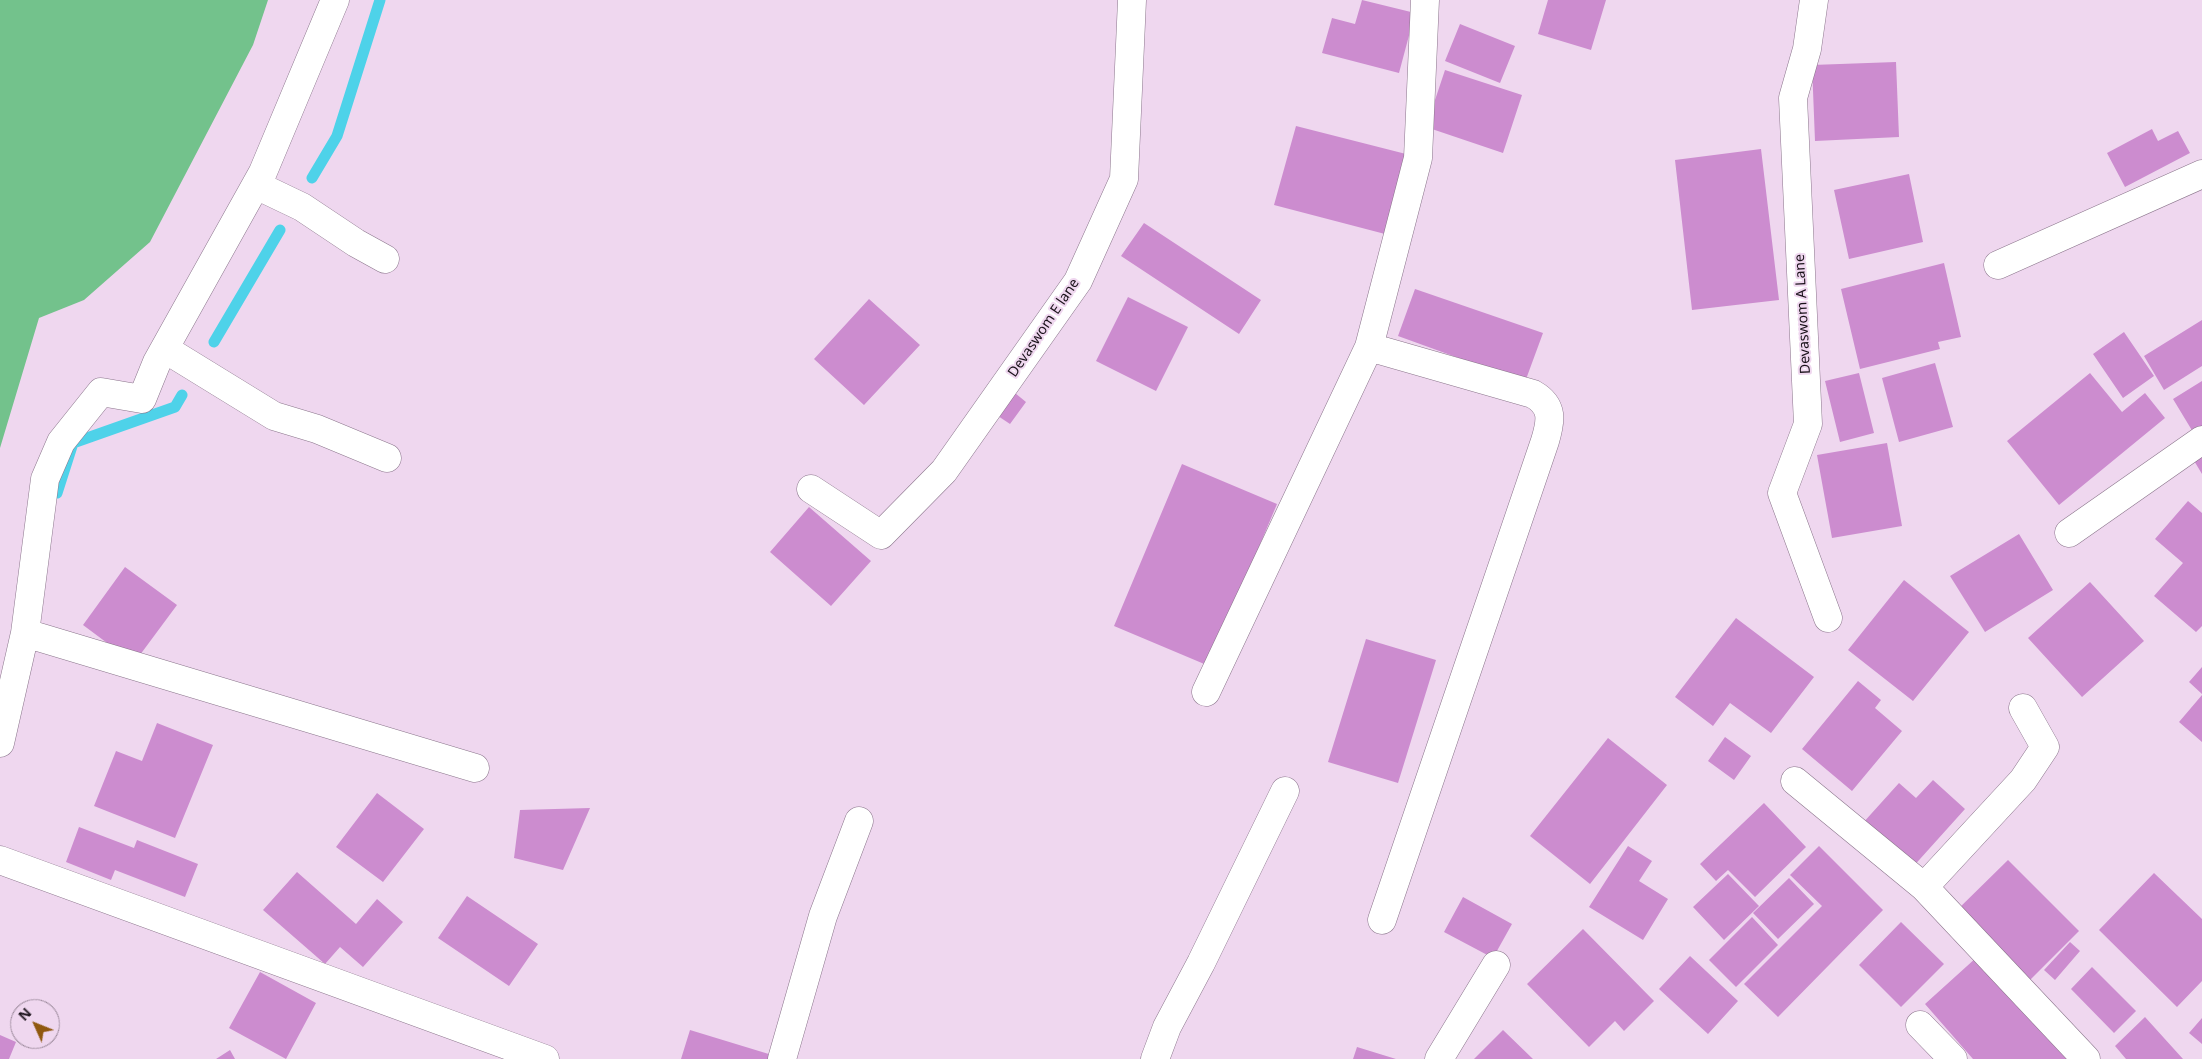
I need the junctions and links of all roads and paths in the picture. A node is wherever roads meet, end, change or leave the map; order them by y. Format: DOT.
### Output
graph roads {
  1 [pos="335,0"];
  2 [pos="1132,0"];
  3 [pos="1425,0"];
  4 [pos="1814,0"];
  5 [pos="2202,174"];
  6 [pos="256,185"];
  7 [pos="385,259"];
  8 [pos="1998,265"];
  9 [pos="1369,347"];
  10 [pos="165,348"];
  11 [pos="2202,440"];
  12 [pos="387,458"];
  13 [pos="811,489"];
  14 [pos="2069,533"];
  15 [pos="1828,618"];
  16 [pos="26,633"];
  17 [pos="1206,692"];
  18 [pos="2023,708"];
  19 [pos="0,743"];
  20 [pos="475,768"];
  21 [pos="1795,781"];
  22 [pos="1285,791"];
  23 [pos="858,821"];
  24 [pos="0,860"];
  25 [pos="1924,887"];
  26 [pos="1382,920"];
  27 [pos="1496,965"];
  28 [pos="1920,1025"];
  29 [pos="545,1059"];
  30 [pos="782,1059"];
  31 [pos="1155,1059"];
  32 [pos="1439,1059"];
  33 [pos="1953,1059"];
  34 [pos="2086,1059"];
  1 -- 6 [label="street"];
  2 -- 13 [label="street, Devaswom E lane"];
  3 -- 9 [label="street"];
  4 -- 15 [label="street, Devaswom A Lane"];
  5 -- 8 [label="street"];
  6 -- 7 [label="street"];
  6 -- 10 [label="street"];
  9 -- 17 [label="street"];
  9 -- 26 [label="street"];
  10 -- 12 [label="street"];
  10 -- 16 [label="street"];
  11 -- 14 [label="street"];
  16 -- 19 [label="street"];
  16 -- 20 [label="street"];
  18 -- 25 [label="street"];
  21 -- 25 [label="street"];
  22 -- 31 [label="street"];
  23 -- 30 [label="street"];
  24 -- 29 [label="street"];
  25 -- 34 [label="street"];
  27 -- 32 [label="street"];
  28 -- 33 [label="street"];
}
